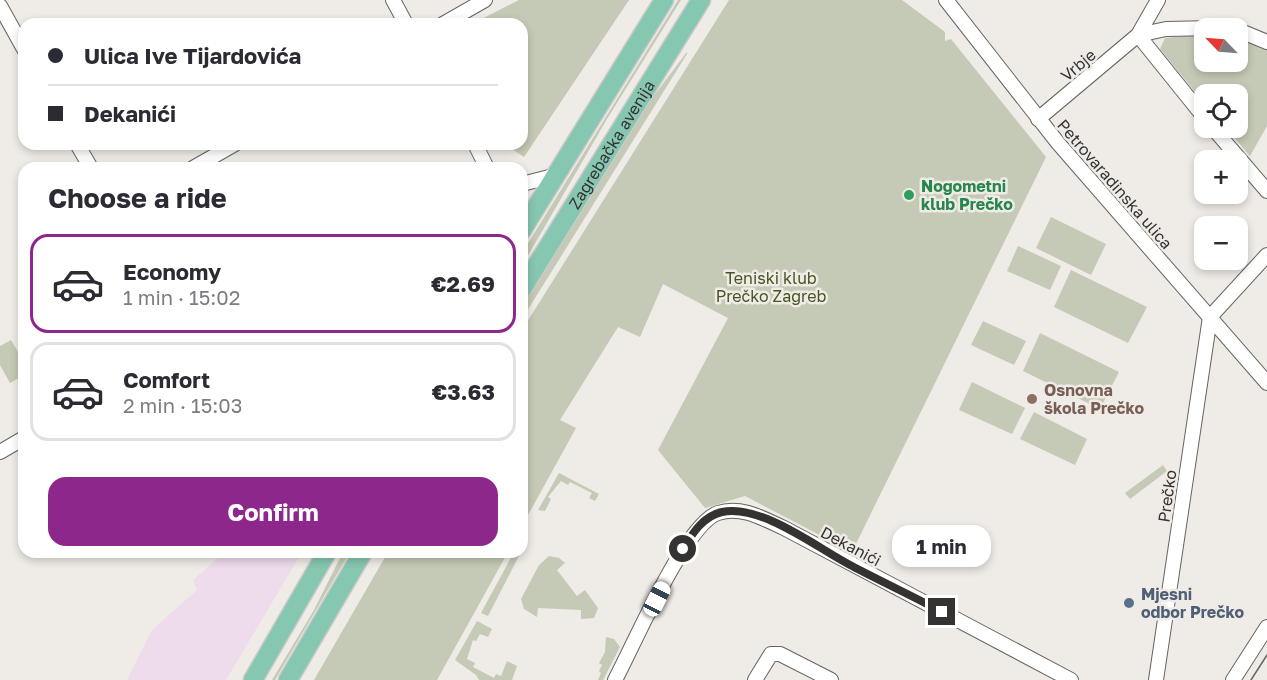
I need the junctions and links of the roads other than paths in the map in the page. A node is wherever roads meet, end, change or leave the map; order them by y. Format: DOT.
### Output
graph roads {
  1 [pos="393,0"];
  2 [pos="485,0"];
  3 [pos="664,0"];
  4 [pos="701,0"];
  5 [pos="946,0"];
  6 [pos="1158,0"];
  7 [pos="0,6"];
  8 [pos="403,18"];
  9 [pos="454,18"];
  10 [pos="1194,28"];
  11 [pos="1248,34"];
  12 [pos="1138,35"];
  13 [pos="18,38"];
  14 [pos="1267,42"];
  15 [pos="1194,105"];
  16 [pos="1038,119"];
  17 [pos="1222,138"];
  18 [pos="224,150"];
  19 [pos="204,162"];
  20 [pos="557,175"];
  21 [pos="528,182"];
  22 [pos="1267,190"];
  23 [pos="528,221"];
  24 [pos="1267,255"];
  25 [pos="528,279"];
  26 [pos="1210,317"];
  27 [pos="1267,383"];
  28 [pos="18,442"];
  29 [pos="0,452"];
  30 [pos="324,558"];
  31 [pos="359,558"];
  32 [pos="1267,627"];
  33 [pos="253,680"];
  34 [pos="288,680"];
  35 [pos="615,680"];
  36 [pos="755,680"];
  37 [pos="831,680"];
  38 [pos="1071,680"];
  39 [pos="1156,680"];
  40 [pos="1233,680"];
  1 -- 8 [label="street"];
  2 -- 9 [label="street"];
  3 -- 20 [label="main road, Zagrebačka avenija"];
  4 -- 25 [label="main road, Zagrebačka avenija"];
  5 -- 16 [label="street, Petrovaradinska ulica"];
  6 -- 12 [label="street, Vrbje"];
  7 -- 13 [label="street"];
  10 -- 12 [label="street, Vrbje"];
  11 -- 14 [label="street"];
  12 -- 15 [label="street"];
  12 -- 16 [label="street, Vrbje"];
  16 -- 26 [label="street, Petrovaradinska ulica"];
  17 -- 22 [label="street"];
  18 -- 19 [label="street"];
  20 -- 21 [label="street"];
  20 -- 23 [label="main road, Zagrebačka avenija"];
  24 -- 26 [label="street"];
  26 -- 27 [label="street, Petrovaradinska ulica"];
  26 -- 39 [label="street, Prečko"];
  28 -- 29 [label="street"];
  30 -- 33 [label="main road"];
  31 -- 34 [label="main road"];
  32 -- 40 [label="street"];
  35 -- 38 [label="street, Dekanići"];
  36 -- 37 [label="street"];
}
